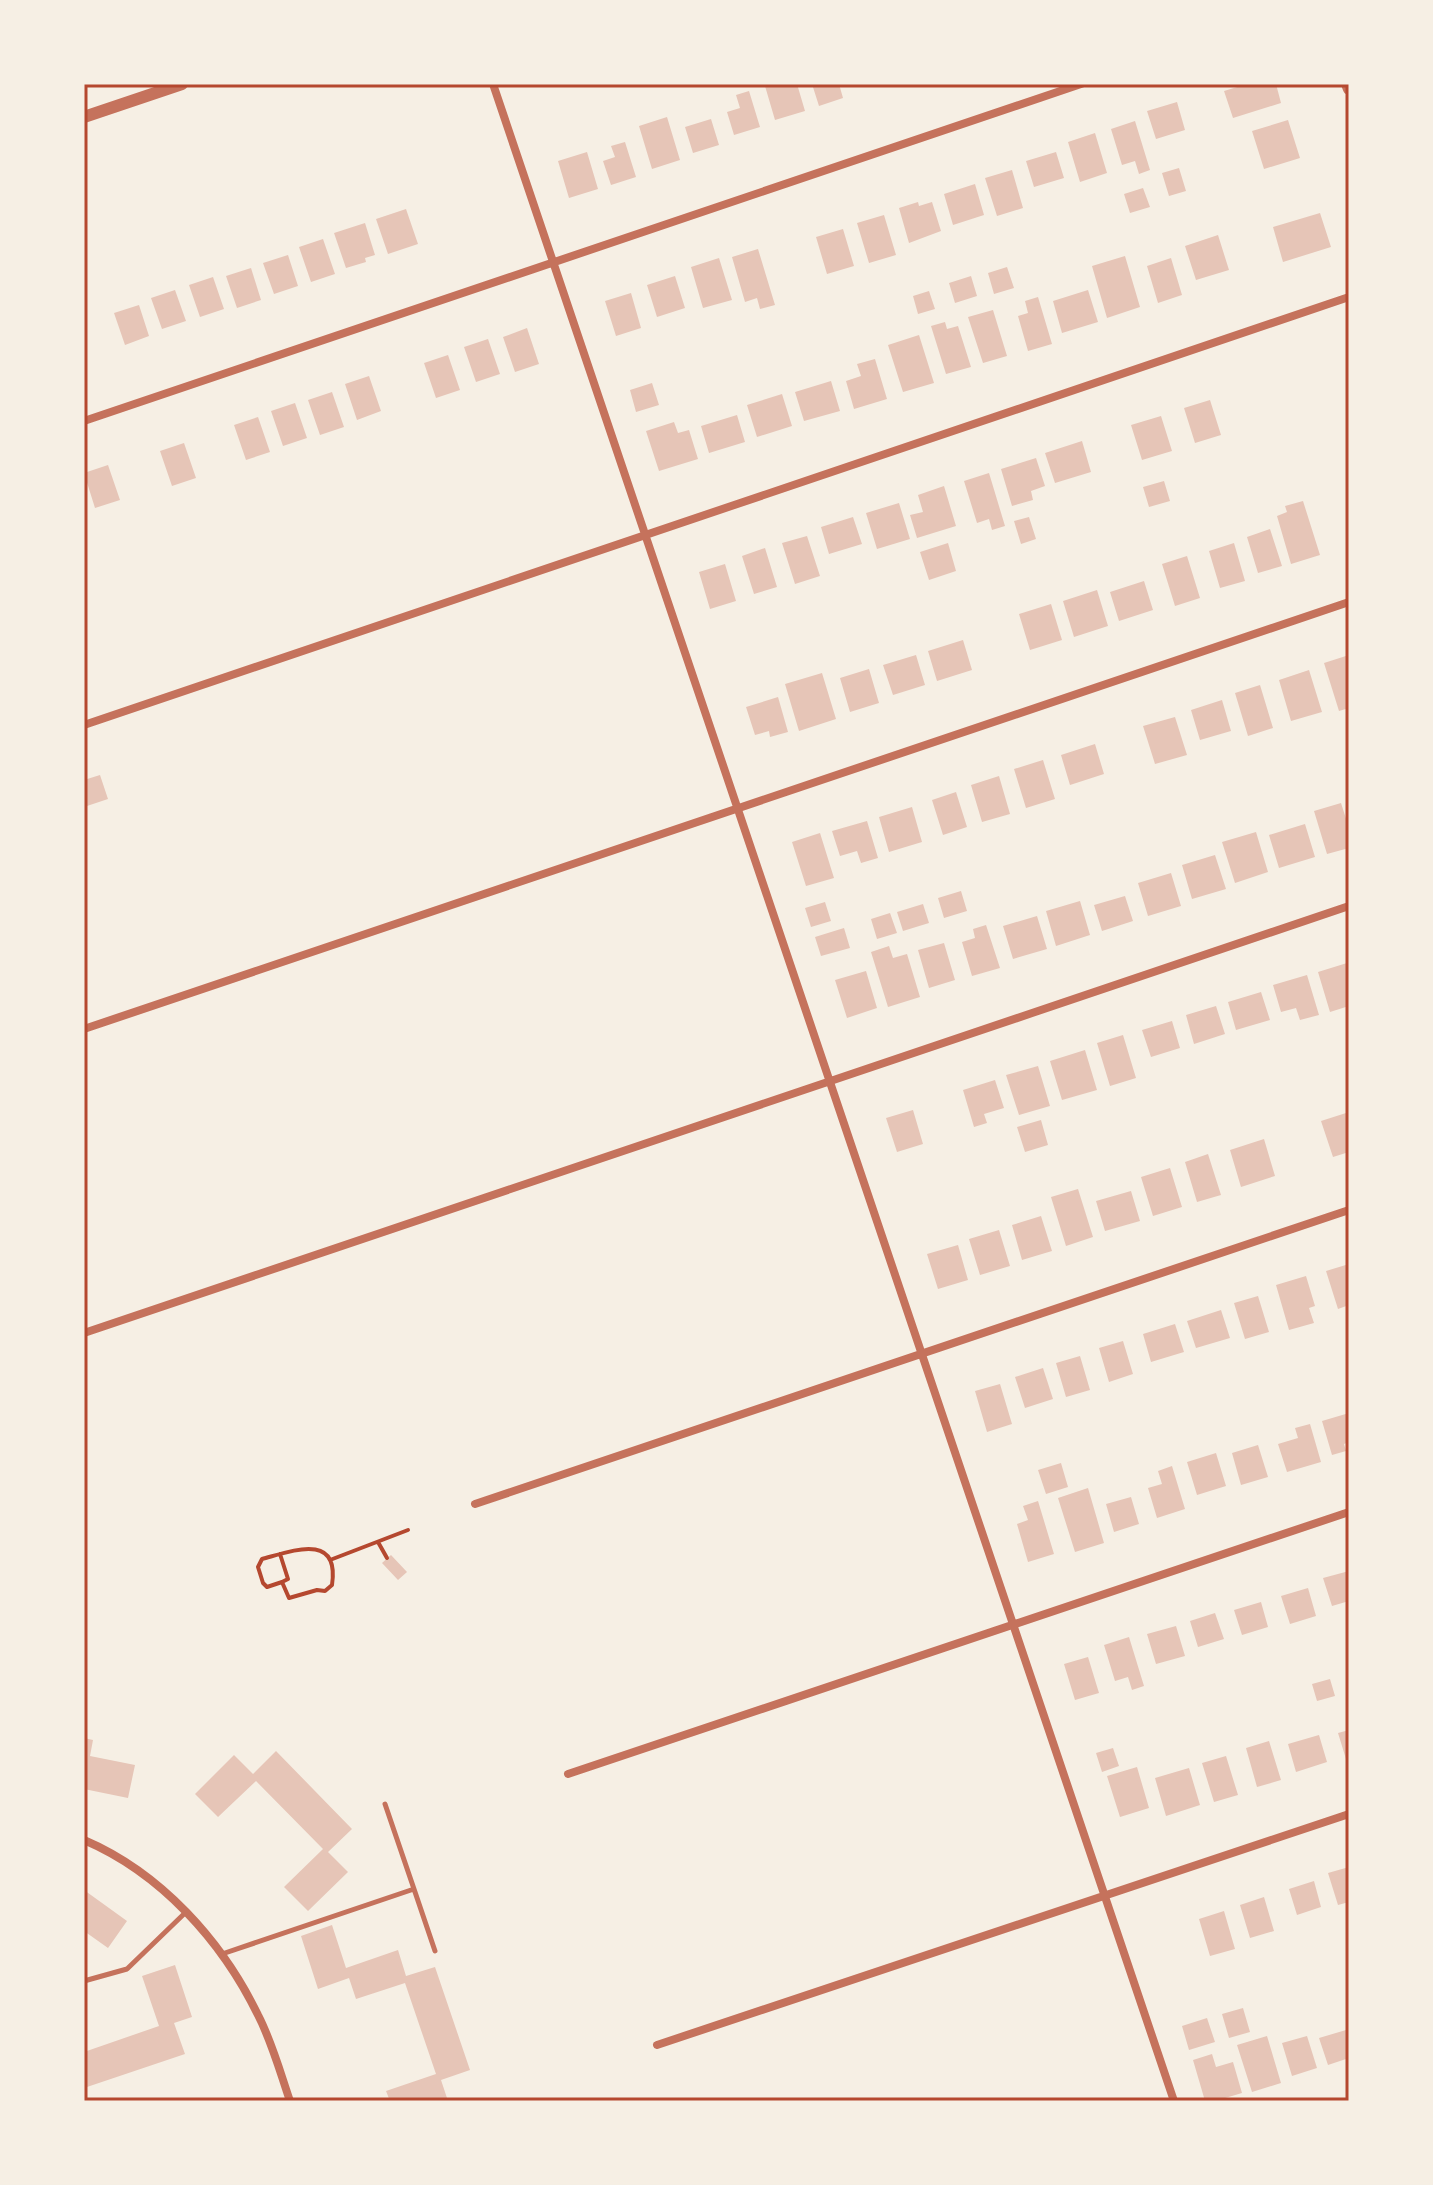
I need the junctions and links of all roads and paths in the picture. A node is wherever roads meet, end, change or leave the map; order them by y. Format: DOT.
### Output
graph roads {
  1 [pos="182,84"];
  2 [pos="493,84"];
  3 [pos="1081,84"];
  4 [pos="84,117"];
  5 [pos="553,262"];
  6 [pos="1349,297"];
  7 [pos="84,421"];
  8 [pos="645,535"];
  9 [pos="1349,602"];
  10 [pos="84,725"];
  11 [pos="738,808"];
  12 [pos="1349,906"];
  13 [pos="84,1029"];
  14 [pos="830,1082"];
  15 [pos="1349,1210"];
  16 [pos="84,1333"];
  17 [pos="922,1354"];
  18 [pos="475,1504"];
  19 [pos="1349,1512"];
  20 [pos="408,1530"];
  21 [pos="378,1542"];
  22 [pos="280,1554"];
  23 [pos="387,1558"];
  24 [pos="330,1560"];
  25 [pos="282,1582"];
  26 [pos="1013,1625"];
  27 [pos="568,1774"];
  28 [pos="385,1804"];
  29 [pos="1349,1814"];
  30 [pos="84,1840"];
  31 [pos="414,1889"];
  32 [pos="1105,1896"];
  33 [pos="186,1912"];
  34 [pos="435,1951"];
  35 [pos="221,1954"];
  36 [pos="84,1981"];
  37 [pos="657,2045"];
  38 [pos="290,2101"];
  39 [pos="1174,2101"];
  1 -- 4 [label="street"];
  2 -- 5 [label="street"];
  3 -- 5 [label="street"];
  5 -- 7 [label="street"];
  5 -- 8 [label="street"];
  6 -- 8 [label="street"];
  8 -- 10 [label="street"];
  8 -- 11 [label="street"];
  9 -- 11 [label="street"];
  11 -- 13 [label="street"];
  11 -- 14 [label="street"];
  12 -- 14 [label="street"];
  14 -- 16 [label="street"];
  14 -- 17 [label="street"];
  15 -- 17 [label="street"];
  17 -- 18 [label="street"];
  17 -- 26 [label="street"];
  19 -- 26 [label="street"];
  20 -- 21 [label="path"];
  21 -- 23 [label="path"];
  21 -- 24 [label="path"];
  22 -- 24 [label="path"];
  22 -- 25 [label="path"];
  22 -- 25 [label="path"];
  24 -- 25 [label="path"];
  26 -- 27 [label="street"];
  26 -- 32 [label="street"];
  28 -- 31 [label="lane"];
  29 -- 32 [label="street"];
  30 -- 33 [label="street"];
  31 -- 34 [label="lane"];
  31 -- 35 [label="lane"];
  32 -- 37 [label="street"];
  32 -- 39 [label="street"];
  33 -- 35 [label="street"];
  33 -- 36 [label="lane"];
  35 -- 38 [label="street"];
}
